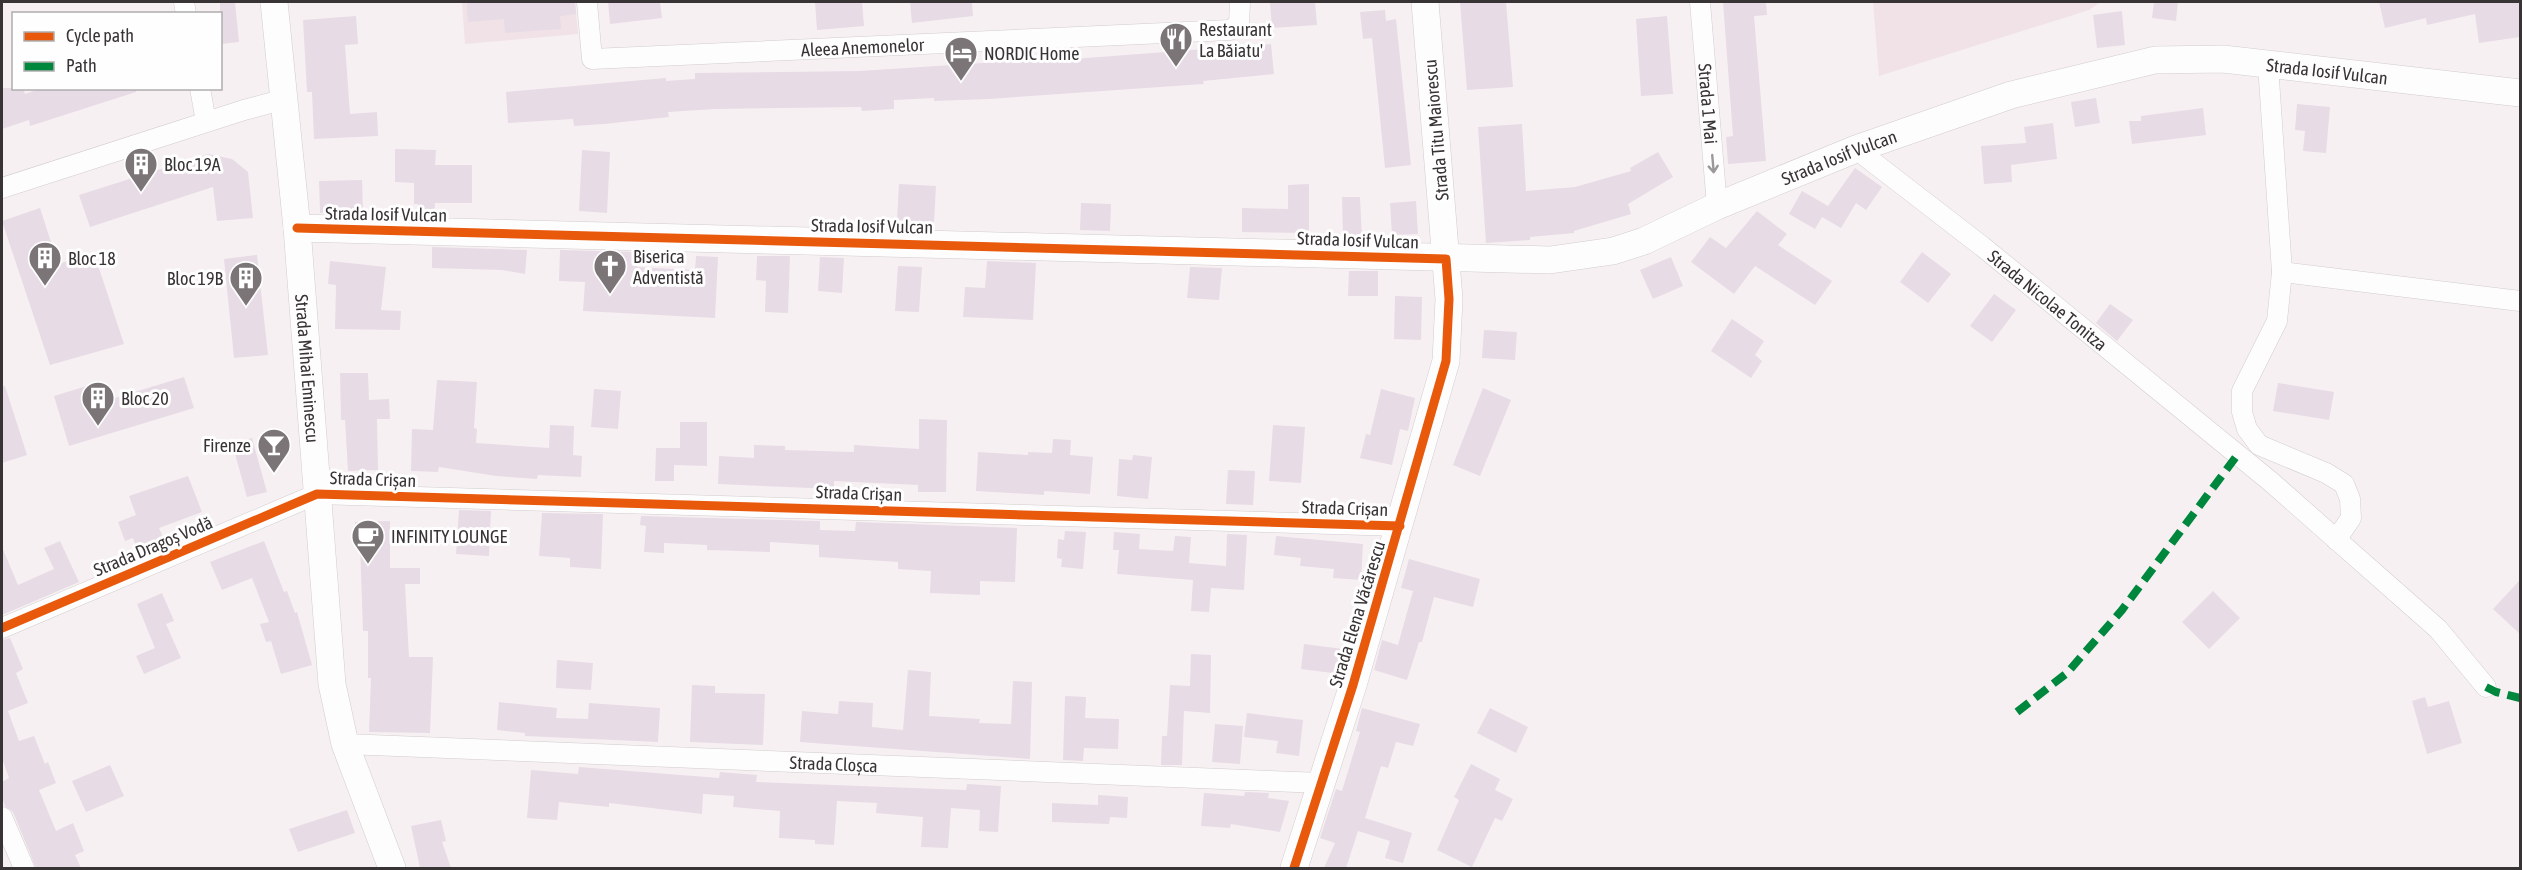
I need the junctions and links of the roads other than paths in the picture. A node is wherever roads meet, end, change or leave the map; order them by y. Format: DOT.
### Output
graph roads {
  1 [pos="274,2"];
  2 [pos="587,2"];
  3 [pos="1239,2"];
  4 [pos="1425,2"];
  5 [pos="1700,2"];
  6 [pos="2268,64"];
  7 [pos="200,90"];
  8 [pos="2520,93"];
  9 [pos="285,99"];
  10 [pos="206,122"];
  11 [pos="1856,149"];
  12 [pos="2,188"];
  13 [pos="1717,206"];
  14 [pos="297,228"];
  15 [pos="1446,259"];
  16 [pos="2282,272"];
  17 [pos="2520,301"];
  18 [pos="317,494"];
  19 [pos="1400,526"];
  20 [pos="2336,540"];
  21 [pos="2,628"];
  22 [pos="2487,687"];
  23 [pos="345,744"];
  24 [pos="1322,783"];
  25 [pos="2,817"];
  26 [pos="24,868"];
  27 [pos="392,868"];
  28 [pos="1294,868"];
  1 -- 9 [label="street, Strada Mihai Eminescu"];
  2 -- 3 [label="street, Aleea Anemonelor"];
  4 -- 15 [label="street, Strada Titu Maiorescu"];
  5 -- 13 [label="street, Strada 1 Mai, one-way"];
  6 -- 8 [label="street, Strada Iosif Vulcan"];
  6 -- 11 [label="street, Strada Iosif Vulcan"];
  6 -- 16 [label="street"];
  7 -- 10 [label="street"];
  9 -- 10 [label="street"];
  9 -- 14 [label="street, Strada Mihai Eminescu"];
  10 -- 12 [label="street"];
  11 -- 13 [label="street, Strada Iosif Vulcan"];
  11 -- 20 [label="street, Strada Nicolae Tonitza"];
  13 -- 15 [label="street, Strada Iosif Vulcan"];
  14 -- 15 [label="street, Strada Iosif Vulcan"];
  14 -- 18 [label="street, Strada Mihai Eminescu"];
  15 -- 19 [label="street, Strada Elena Văcărescu"];
  16 -- 17 [label="street"];
  16 -- 20 [label="street"];
  18 -- 19 [label="street, Strada Crișan"];
  18 -- 21 [label="street, Strada Dragoș Vodă"];
  18 -- 23 [label="street, Strada Mihai Eminescu"];
  19 -- 24 [label="street, Strada Elena Văcărescu"];
  20 -- 22 [label="street, Strada Nicolae Tonitza"];
  23 -- 24 [label="street, Strada Cloșca"];
  23 -- 27 [label="street, Strada Mihai Eminescu"];
  24 -- 28 [label="street, Strada Elena Văcărescu"];
  25 -- 26 [label="street"];
}
